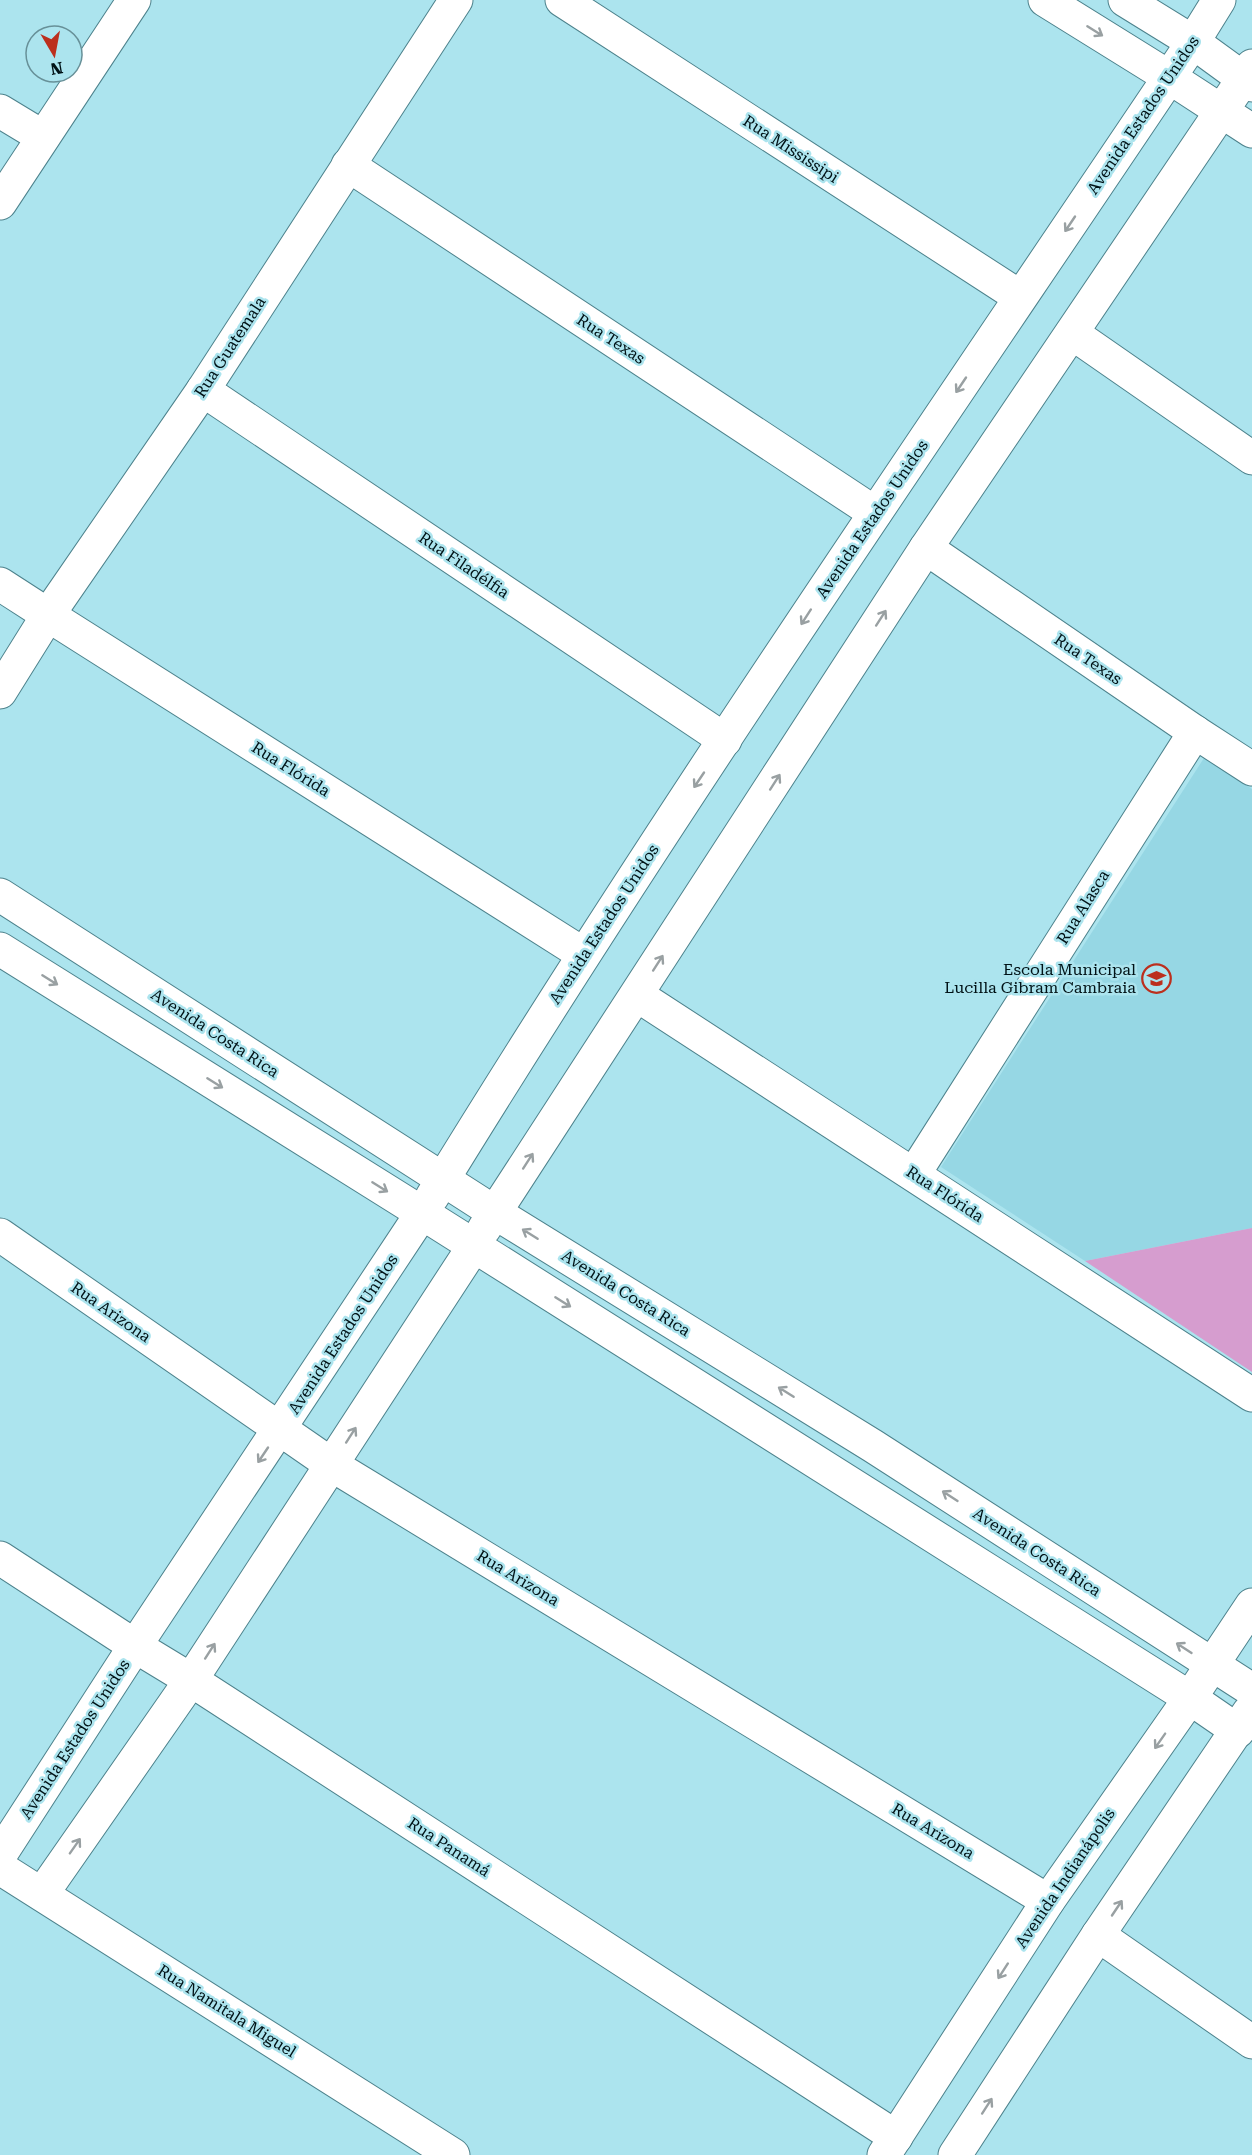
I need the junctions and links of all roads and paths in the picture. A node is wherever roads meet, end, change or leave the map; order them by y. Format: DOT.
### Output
graph roads {
  1 [pos="134,0"];
  2 [pos="456,0"];
  3 [pos="562,0"];
  4 [pos="1045,0"];
  5 [pos="1125,0"];
  6 [pos="1219,0"];
  7 [pos="1193,42"];
  8 [pos="1249,76"];
  9 [pos="1169,77"];
  10 [pos="0,111"];
  11 [pos="1221,111"];
  12 [pos="1252,131"];
  13 [pos="43,137"];
  14 [pos="348,165"];
  15 [pos="0,203"];
  16 [pos="1020,297"];
  17 [pos="1071,333"];
  18 [pos="203,390"];
  19 [pos="1252,458"];
  20 [pos="875,513"];
  21 [pos="926,548"];
  22 [pos="0,584"];
  23 [pos="48,615"];
  24 [pos="0,692"];
  25 [pos="1195,732"];
  26 [pos="725,740"];
  27 [pos="1252,769"];
  28 [pos="0,895"];
  29 [pos="0,949"];
  30 [pos="583,954"];
  31 [pos="637,996"];
  32 [pos="914,1174"];
  33 [pos="443,1178"];
  34 [pos="494,1212"];
  35 [pos="422,1213"];
  36 [pos="0,1236"];
  37 [pos="474,1246"];
  38 [pos="1252,1395"];
  39 [pos="280,1428"];
  40 [pos="332,1465"];
  41 [pos="0,1558"];
  42 [pos="1252,1605"];
  43 [pos="135,1646"];
  44 [pos="1212,1665"];
  45 [pos="191,1680"];
  46 [pos="1252,1690"];
  47 [pos="1190,1698"];
  48 [pos="1247,1726"];
  49 [pos="0,1855"];
  50 [pos="0,1868"];
  51 [pos="42,1894"];
  52 [pos="1048,1901"];
  53 [pos="1098,1935"];
  54 [pos="1252,2043"];
  55 [pos="890,2146"];
  56 [pos="453,2155"];
  57 [pos="955,2155"];
  1 -- 13 [label="street"];
  2 -- 14 [label="street, Rua Guatemala"];
  3 -- 16 [label="street, Rua Mississipi"];
  4 -- 9 [label="street, one-way"];
  5 -- 7 [label="street"];
  6 -- 7 [label="street, Avenida Estados Unidos"];
  7 -- 8 [label="street"];
  7 -- 9 [label="street, Avenida Estados Unidos"];
  8 -- 11 [label="street"];
  9 -- 11 [label="street"];
  9 -- 16 [label="street, Avenida Estados Unidos, one-way"];
  10 -- 13 [label="street"];
  11 -- 12 [label="street"];
  11 -- 17 [label="street"];
  13 -- 15 [label="street"];
  14 -- 18 [label="street, Rua Guatemala"];
  14 -- 20 [label="street, Rua Texas"];
  16 -- 20 [label="street, Avenida Estados Unidos, one-way"];
  17 -- 19 [label="street"];
  17 -- 21 [label="street"];
  18 -- 23 [label="street, Rua Guatemala"];
  18 -- 26 [label="street, Rua Filadélfia"];
  20 -- 26 [label="street, Avenida Estados Unidos, one-way"];
  21 -- 25 [label="street, Rua Texas"];
  31 -- 21 [label="street, one-way"];
  22 -- 23 [label="street, Rua Flórida"];
  23 -- 24 [label="street, Rua Guatemala"];
  23 -- 30 [label="street, Rua Flórida"];
  25 -- 27 [label="street, Rua Texas"];
  25 -- 32 [label="street, Rua Alasca"];
  26 -- 30 [label="street, Avenida Estados Unidos, one-way"];
  28 -- 33 [label="street, Avenida Costa Rica"];
  29 -- 35 [label="street, one-way"];
  30 -- 33 [label="street, Avenida Estados Unidos"];
  31 -- 32 [label="street, Rua Flórida"];
  34 -- 31 [label="street, one-way"];
  32 -- 38 [label="street, Rua Flórida"];
  33 -- 34 [label="street, Avenida Costa Rica"];
  33 -- 35 [label="street, Avenida Estados Unidos"];
  34 -- 37 [label="street"];
  44 -- 34 [label="street, Avenida Costa Rica, one-way"];
  35 -- 37 [label="street"];
  35 -- 39 [label="street, Avenida Estados Unidos"];
  36 -- 39 [label="street, Rua Arizona"];
  40 -- 37 [label="street, one-way"];
  37 -- 47 [label="street, one-way"];
  39 -- 40 [label="street, Rua Arizona"];
  39 -- 43 [label="street, Avenida Estados Unidos, one-way"];
  45 -- 40 [label="street, one-way"];
  40 -- 52 [label="street, Rua Arizona"];
  41 -- 43 [label="street, Rua Panamá"];
  42 -- 44 [label="street, Avenida Indianápolis"];
  43 -- 45 [label="street, Rua Panamá"];
  43 -- 49 [label="street, Avenida Estados Unidos"];
  44 -- 46 [label="street, Avenida Costa Rica"];
  44 -- 47 [label="street, Avenida Indianápolis"];
  51 -- 45 [label="street, one-way"];
  45 -- 55 [label="street, Rua Panamá"];
  47 -- 48 [label="street"];
  47 -- 52 [label="street, Avenida Indianápolis, one-way"];
  53 -- 48 [label="street, one-way"];
  50 -- 51 [label="street, Rua Namitala Miguel"];
  51 -- 56 [label="street, Rua Namitala Miguel"];
  52 -- 55 [label="street, Avenida Indianápolis, one-way"];
  53 -- 54 [label="street"];
  57 -- 53 [label="street, one-way"];
}
